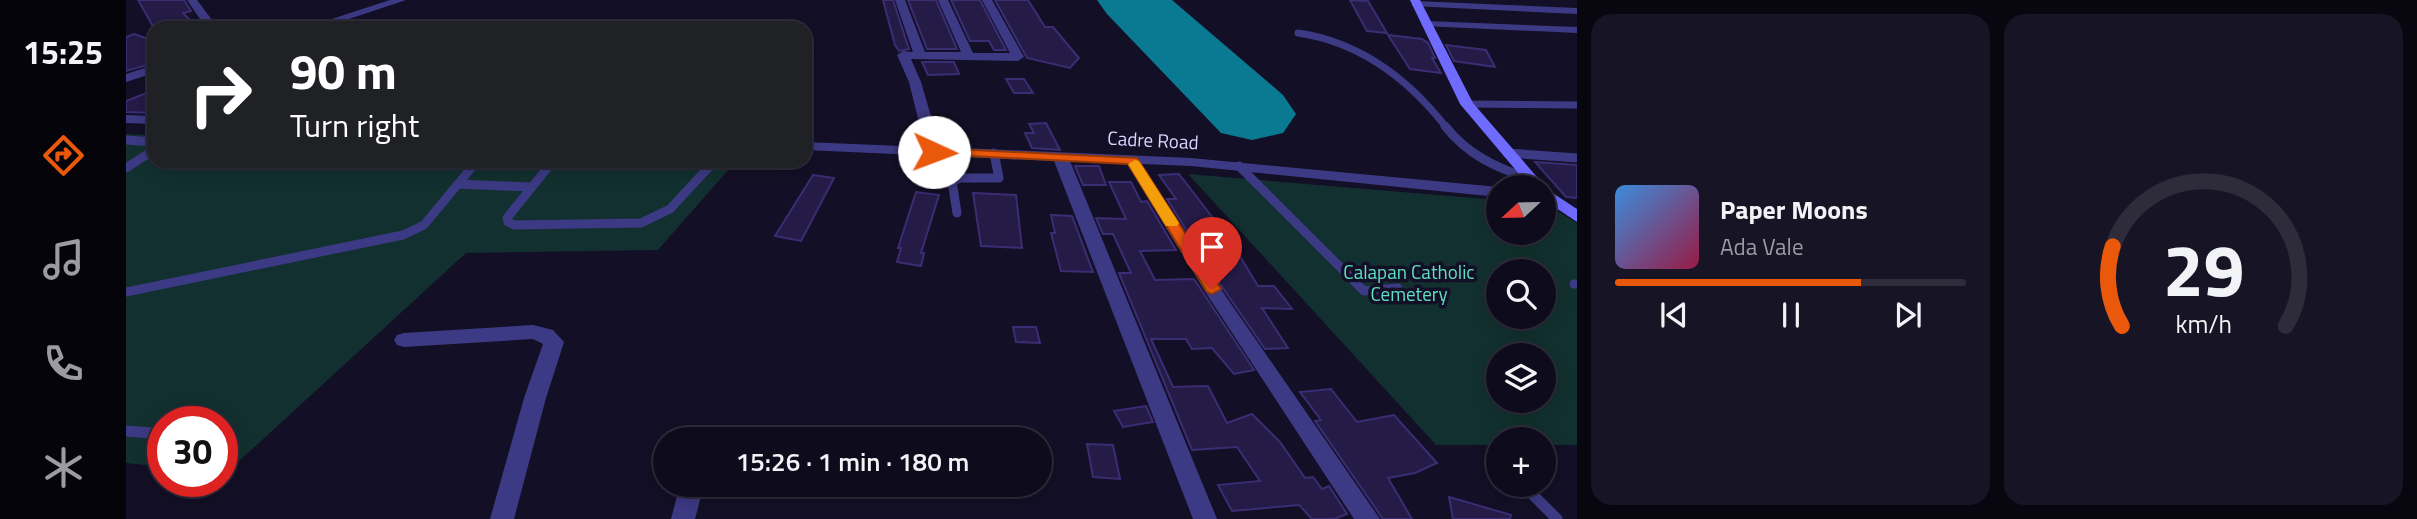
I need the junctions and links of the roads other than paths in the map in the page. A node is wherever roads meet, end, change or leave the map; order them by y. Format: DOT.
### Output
graph roads {
  1 [pos="192,0"];
  2 [pos="401,0"];
  3 [pos="900,0"];
  4 [pos="943,0"];
  5 [pos="987,0"];
  6 [pos="1415,2"];
  7 [pos="1577,11"];
  8 [pos="207,21"];
  9 [pos="333,21"];
  10 [pos="1427,24"];
  11 [pos="1577,30"];
  12 [pos="1298,33"];
  13 [pos="921,56"];
  14 [pos="969,57"];
  15 [pos="147,71"];
  16 [pos="126,78"];
  17 [pos="1467,104"];
  18 [pos="1577,104"];
  19 [pos="126,118"];
  20 [pos="147,120"];
  21 [pos="126,139"];
  22 [pos="147,141"];
  23 [pos="812,146"];
  24 [pos="934,152"];
  25 [pos="994,153"];
  26 [pos="1507,153"];
  27 [pos="147,154"];
  28 [pos="1060,156"];
  29 [pos="1577,158"];
  30 [pos="1132,160"];
  31 [pos="1239,166"];
  32 [pos="126,168"];
  33 [pos="471,168"];
  34 [pos="547,168"];
  35 [pos="709,168"];
  36 [pos="1511,175"];
  37 [pos="1527,175"];
  38 [pos="458,184"];
  39 [pos="530,187"];
  40 [pos="1486,191"];
  41 [pos="1570,208"];
  42 [pos="957,214"];
  43 [pos="1577,217"];
  44 [pos="1398,288"];
  45 [pos="126,292"];
  46 [pos="404,340"];
  47 [pos="126,431"];
  48 [pos="147,433"];
  49 [pos="689,497"];
  50 [pos="1535,497"];
  51 [pos="502,519"];
  52 [pos="683,519"];
  53 [pos="1205,519"];
  54 [pos="1368,519"];
  55 [pos="1557,519"];
  1 -- 8 [label="street"];
  2 -- 9 [label="street"];
  3 -- 13 [label="street"];
  4 -- 14 [label="street"];
  5 -- 14 [label="street"];
  6 -- 7 [label="street"];
  6 -- 10 [label="main road"];
  10 -- 11 [label="street"];
  10 -- 17 [label="main road"];
  12 -- 36 [label="lane"];
  13 -- 14 [label="street"];
  13 -- 24 [label="street"];
  15 -- 16 [label="street"];
  17 -- 18 [label="lane"];
  17 -- 26 [label="main road"];
  19 -- 20 [label="street"];
  21 -- 22 [label="lane"];
  23 -- 24 [label="street, Cadre Road"];
  24 -- 25 [label="street, Cadre Road"];
  25 -- 28 [label="street, Cadre Road"];
  25 -- 42 [label="lane"];
  26 -- 29 [label="lane"];
  26 -- 37 [label="main road"];
  27 -- 32 [label="lane"];
  28 -- 30 [label="street, Cadre Road"];
  28 -- 53 [label="street"];
  30 -- 31 [label="street, Cadre Road"];
  30 -- 54 [label="street"];
  31 -- 40 [label="street, Cadre Road"];
  31 -- 44 [label="lane"];
  33 -- 38 [label="lane"];
  34 -- 39 [label="lane"];
  35 -- 39 [label="lane"];
  38 -- 39 [label="lane"];
  38 -- 45 [label="lane"];
  41 -- 43 [label="main road"];
  46 -- 51 [label="street"];
  47 -- 48 [label="lane"];
  49 -- 52 [label="street"];
  50 -- 55 [label="lane"];
}
